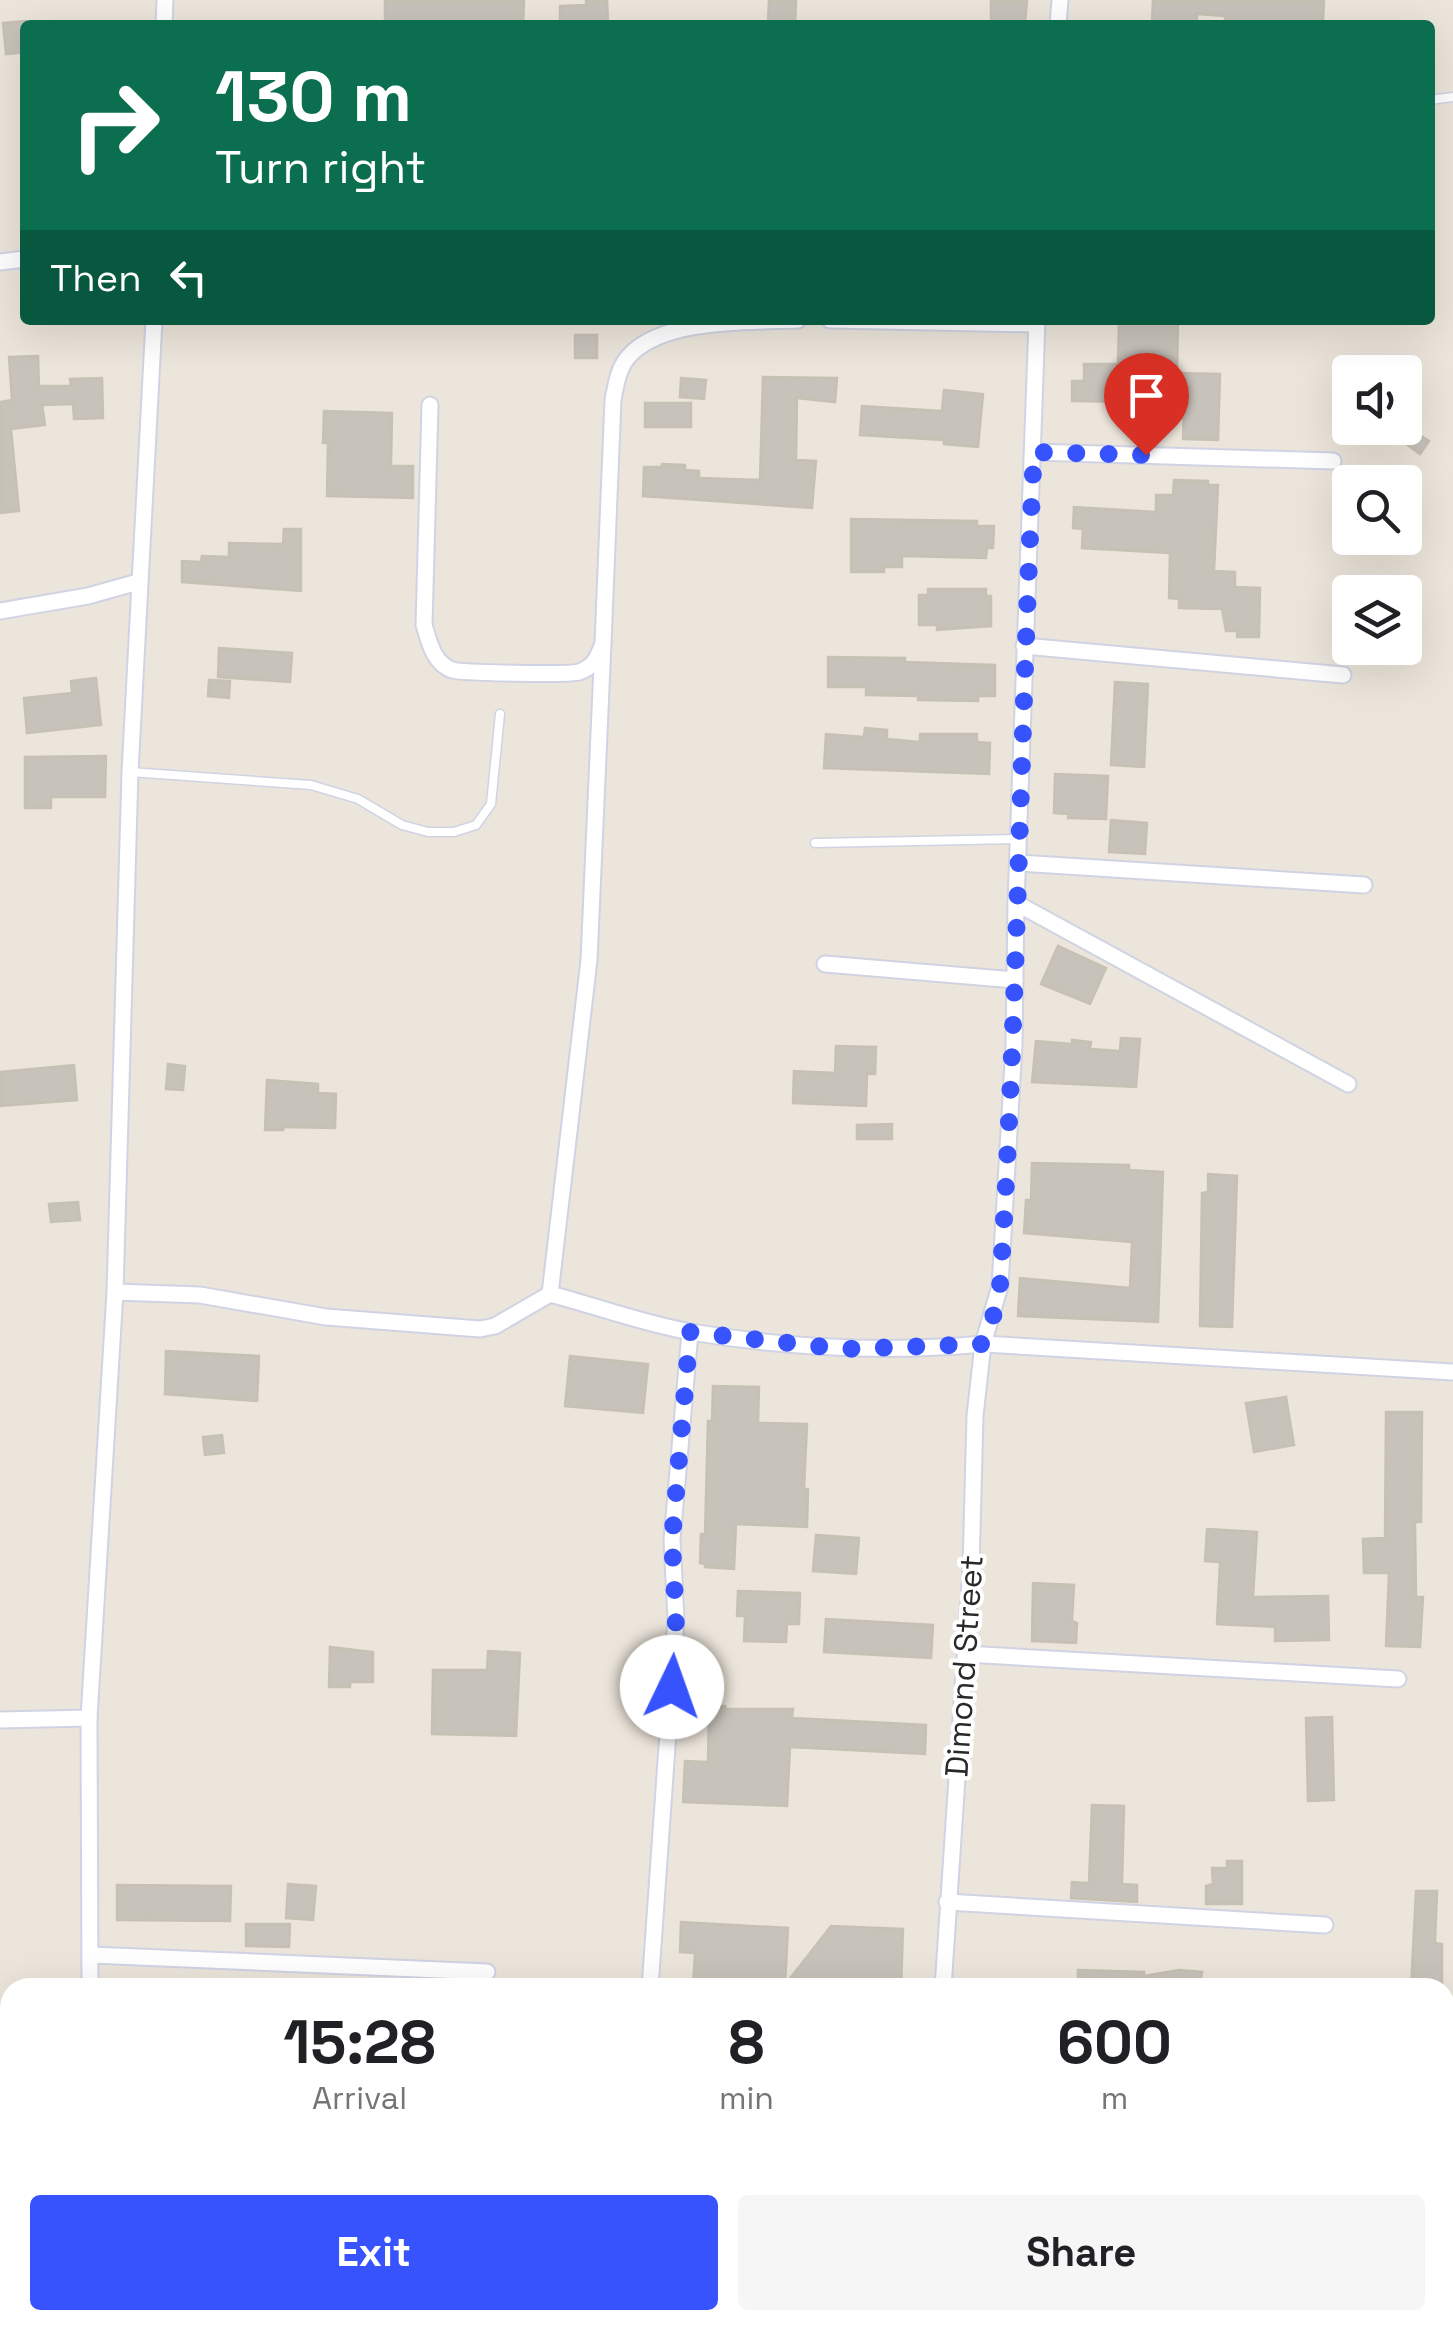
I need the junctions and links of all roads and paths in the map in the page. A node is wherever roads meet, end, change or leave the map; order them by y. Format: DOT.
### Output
graph roads {
  1 [pos="154,325"];
  2 [pos="710,325"];
  3 [pos="1037,325"];
  4 [pos="430,405"];
  5 [pos="1034,452"];
  6 [pos="1333,461"];
  7 [pos="138,582"];
  8 [pos="0,611"];
  9 [pos="603,643"];
  10 [pos="1024,646"];
  11 [pos="1343,675"];
  12 [pos="500,714"];
  13 [pos="130,772"];
  14 [pos="1020,838"];
  15 [pos="815,843"];
  16 [pos="1019,863"];
  17 [pos="1364,885"];
  18 [pos="1016,903"];
  19 [pos="825,964"];
  20 [pos="1015,980"];
  21 [pos="1348,1084"];
  22 [pos="115,1292"];
  23 [pos="550,1294"];
  24 [pos="690,1332"];
  25 [pos="983,1344"];
  26 [pos="1453,1372"];
  27 [pos="966,1654"];
  28 [pos="1398,1680"];
  29 [pos="89,1718"];
  30 [pos="0,1720"];
  31 [pos="947,1902"];
  32 [pos="1325,1925"];
  33 [pos="91,1955"];
  34 [pos="487,1972"];
  35 [pos="90,1978"];
  36 [pos="651,1978"];
  37 [pos="943,1978"];
  1 -- 7 [label="street"];
  2 -- 9 [label="street"];
  3 -- 5 [label="street"];
  4 -- 9 [label="street"];
  5 -- 6 [label="street"];
  5 -- 10 [label="street"];
  7 -- 8 [label="street"];
  7 -- 13 [label="street"];
  9 -- 23 [label="street"];
  10 -- 11 [label="street"];
  10 -- 14 [label="street"];
  12 -- 13 [label="lane"];
  13 -- 22 [label="street"];
  14 -- 15 [label="lane"];
  14 -- 16 [label="street"];
  16 -- 17 [label="street"];
  16 -- 18 [label="street"];
  18 -- 20 [label="street"];
  18 -- 21 [label="street"];
  19 -- 20 [label="street"];
  20 -- 25 [label="street, Dimond Street"];
  22 -- 23 [label="street"];
  22 -- 29 [label="street"];
  23 -- 24 [label="street"];
  24 -- 25 [label="street"];
  24 -- 36 [label="street"];
  25 -- 26 [label="street"];
  25 -- 27 [label="street, Dimond Street"];
  27 -- 28 [label="street"];
  27 -- 31 [label="street, Dimond Street"];
  29 -- 30 [label="street"];
  29 -- 33 [label="street"];
  31 -- 32 [label="street"];
  31 -- 37 [label="street, Dimond Street"];
  33 -- 34 [label="street"];
  33 -- 35 [label="street"];
}
